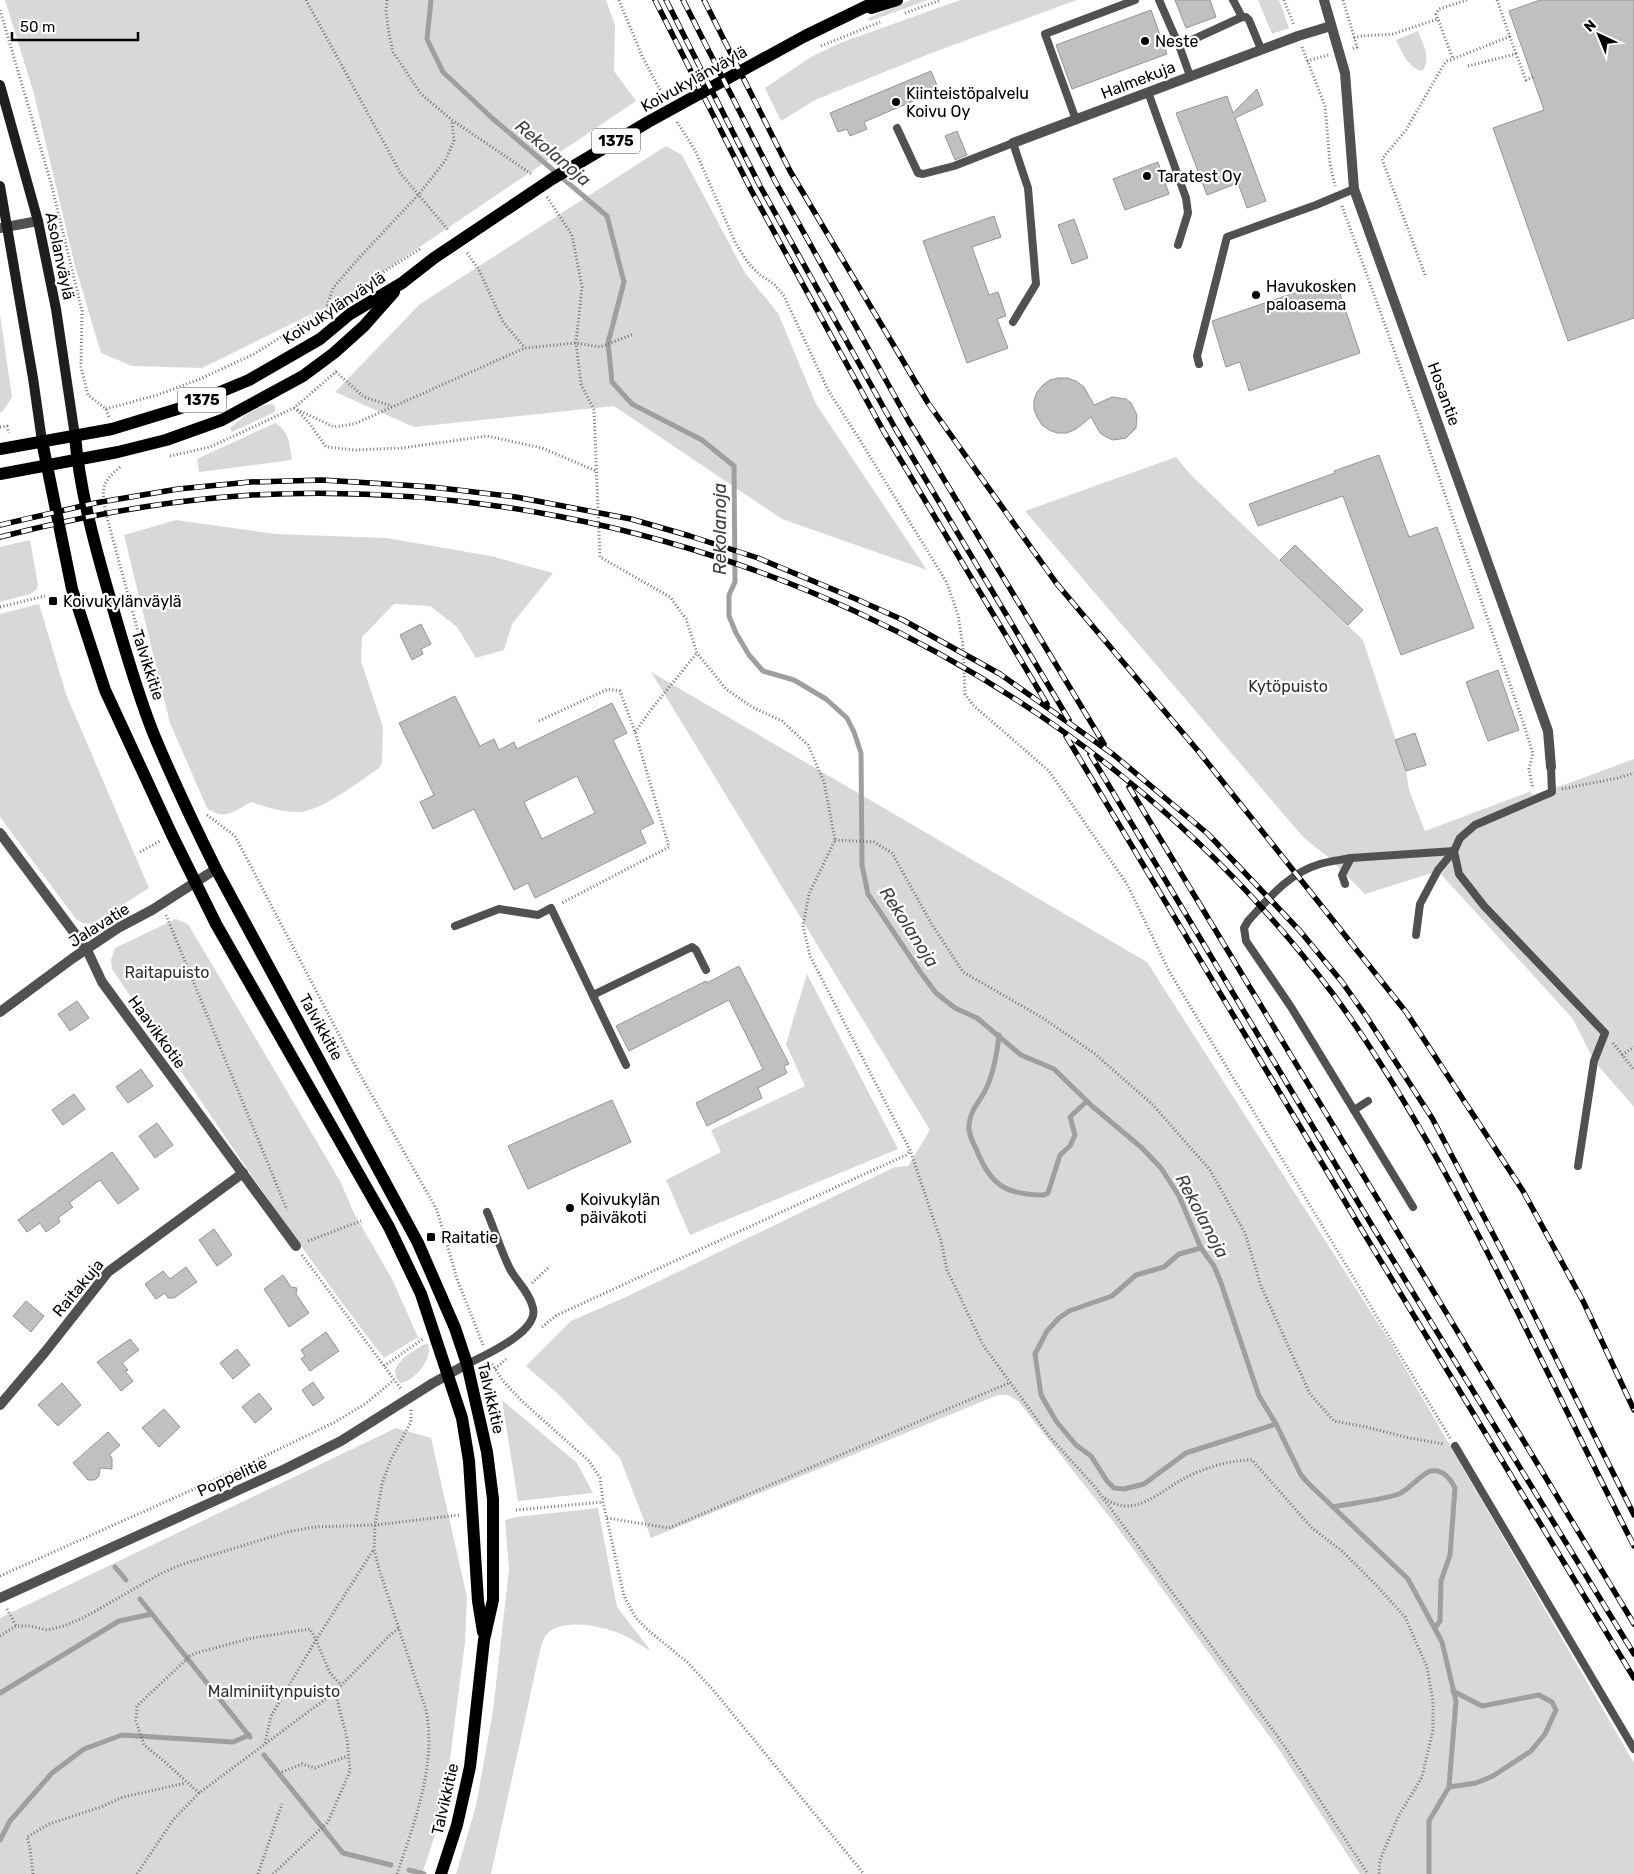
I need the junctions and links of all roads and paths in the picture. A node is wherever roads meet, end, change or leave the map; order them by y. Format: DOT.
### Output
graph roads {
  1 [pos="306,0"];
  2 [pos="387,0"];
  3 [pos="619,0"];
  4 [pos="879,0"];
  5 [pos="897,0"];
  6 [pos="941,0"];
  7 [pos="1135,0"];
  8 [pos="1159,0"];
  9 [pos="1233,0"];
  10 [pos="1316,0"];
  11 [pos="1324,0"];
  12 [pos="1467,0"];
  13 [pos="1496,0"];
  14 [pos="0,10"];
  15 [pos="857,12"];
  16 [pos="897,16"];
  17 [pos="1242,17"];
  18 [pos="888,19"];
  19 [pos="1438,19"];
  20 [pos="1331,26"];
  21 [pos="1511,36"];
  22 [pos="1354,38"];
  23 [pos="1180,48"];
  24 [pos="814,49"];
  25 [pos="1261,49"];
  26 [pos="1516,54"];
  27 [pos="1453,59"];
  28 [pos="1307,61"];
  29 [pos="1468,66"];
  30 [pos="1190,76"];
  31 [pos="1533,78"];
  32 [pos="0,85"];
  33 [pos="1148,92"];
  34 [pos="668,106"];
  35 [pos="672,114"];
  36 [pos="452,120"];
  37 [pos="1076,120"];
  38 [pos="680,122"];
  39 [pos="671,126"];
  40 [pos="897,128"];
  41 [pos="1013,143"];
  42 [pos="535,177"];
  43 [pos="0,186"];
  44 [pos="1354,189"];
  45 [pos="419,194"];
  46 [pos="545,194"];
  47 [pos="1338,196"];
  48 [pos="552,198"];
  49 [pos="544,203"];
  50 [pos="38,221"];
  51 [pos="3,227"];
  52 [pos="453,237"];
  53 [pos="1178,245"];
  54 [pos="425,246"];
  55 [pos="473,249"];
  56 [pos="1425,275"];
  57 [pos="402,283"];
  58 [pos="326,309"];
  59 [pos="1013,322"];
  60 [pos="634,334"];
  61 [pos="576,343"];
  62 [pos="525,348"];
  63 [pos="1199,364"];
  64 [pos="336,372"];
  65 [pos="88,395"];
  66 [pos="69,397"];
  67 [pos="393,406"];
  68 [pos="106,409"];
  69 [pos="7,426"];
  70 [pos="0,427"];
  71 [pos="112,429"];
  72 [pos="74,436"];
  73 [pos="42,441"];
  74 [pos="0,449"];
  75 [pos="118,452"];
  76 [pos="77,460"];
  77 [pos="47,465"];
  78 [pos="596,471"];
  79 [pos="0,474"];
  80 [pos="45,596"];
  81 [pos="0,607"];
  82 [pos="697,653"];
  83 [pos="151,680"];
  84 [pos="540,721"];
  85 [pos="635,732"];
  86 [pos="1551,767"];
  87 [pos="1634,773"];
  88 [pos="1552,792"];
  89 [pos="1535,799"];
  90 [pos="204,812"];
  91 [pos="0,833"];
  92 [pos="835,840"];
  93 [pos="1454,851"];
  94 [pos="1351,858"];
  95 [pos="216,869"];
  96 [pos="194,882"];
  97 [pos="1345,884"];
  98 [pos="552,908"];
  99 [pos="166,916"];
  100 [pos="455,926"];
  101 [pos="1416,935"];
  102 [pos="87,950"];
  103 [pos="706,970"];
  104 [pos="593,995"];
  105 [pos="0,1012"];
  106 [pos="1605,1033"];
  107 [pos="1634,1047"];
  108 [pos="1622,1055"];
  109 [pos="626,1065"];
  110 [pos="1634,1070"];
  111 [pos="1368,1101"];
  112 [pos="1354,1110"];
  113 [pos="910,1150"];
  114 [pos="1578,1166"];
  115 [pos="243,1174"];
  116 [pos="1412,1207"];
  117 [pos="487,1212"];
  118 [pos="289,1216"];
  119 [pos="361,1221"];
  120 [pos="296,1246"];
  121 [pos="550,1266"];
  122 [pos="525,1291"];
  123 [pos="540,1328"];
  124 [pos="423,1339"];
  125 [pos="487,1355"];
  126 [pos="510,1356"];
  127 [pos="467,1364"];
  128 [pos="384,1366"];
  129 [pos="494,1369"];
  130 [pos="448,1374"];
  131 [pos="1009,1383"];
  132 [pos="408,1399"];
  133 [pos="0,1405"];
  134 [pos="1455,1446"];
  135 [pos="1100,1495"];
  136 [pos="603,1502"];
  137 [pos="516,1510"];
  138 [pos="463,1515"];
  139 [pos="607,1518"];
  140 [pos="375,1526"];
  141 [pos="374,1548"];
  142 [pos="0,1576"];
  143 [pos="0,1598"];
  144 [pos="399,1628"];
  145 [pos="0,1636"];
  146 [pos="316,1640"];
  147 [pos="484,1640"];
  148 [pos="341,1685"];
  149 [pos="336,1692"];
  150 [pos="265,1744"];
  151 [pos="1634,1749"];
  152 [pos="348,1756"];
  153 [pos="282,1772"];
  154 [pos="187,1783"];
  155 [pos="199,1793"];
  156 [pos="282,1804"];
  157 [pos="33,1874"];
  158 [pos="137,1874"];
  159 [pos="258,1874"];
  160 [pos="273,1874"];
  161 [pos="396,1874"];
  162 [pos="441,1874"];
  163 [pos="864,1874"];
  164 [pos="1368,1874"];
  165 [pos="1379,1874"];
  1 -- 45 [label="path"];
  2 -- 36 [label="path"];
  3 -- 34 [label="path"];
  4 -- 15 [label="main road, Koivukylänväylä / 1375"];
  5 -- 15 [label="main road, Koivukylänväylä / 1375"];
  6 -- 16 [label="path"];
  7 -- 37 [label="lane"];
  8 -- 23 [label="lane"];
  9 -- 17 [label="lane"];
  10 -- 20 [label="street, Hosantie"];
  11 -- 20 [label="street, Hosantie"];
  12 -- 19 [label="path"];
  13 -- 21 [label="path"];
  14 -- 65 [label="path"];
  15 -- 57 [label="main road, Koivukylänväylä / 1375"];
  17 -- 23 [label="lane"];
  17 -- 25 [label="lane"];
  18 -- 24 [label="path"];
  19 -- 22 [label="path"];
  19 -- 27 [label="path"];
  20 -- 25 [label="street, Halmekuja"];
  20 -- 44 [label="street, Hosantie"];
  21 -- 26 [label="path"];
  21 -- 27 [label="path"];
  23 -- 30 [label="lane"];
  25 -- 30 [label="street, Halmekuja"];
  26 -- 29 [label="path"];
  26 -- 31 [label="path"];
  27 -- 56 [label="path"];
  28 -- 47 [label="path"];
  30 -- 33 [label="street, Halmekuja"];
  32 -- 50 [label="main road, Asolanväylä"];
  33 -- 37 [label="street, Halmekuja"];
  33 -- 53 [label="lane"];
  35 -- 134 [label="path"];
  36 -- 42 [label="path"];
  36 -- 45 [label="path"];
  37 -- 41 [label="street, Halmekuja"];
  38 -- 39 [label="path"];
  40 -- 41 [label="lane"];
  41 -- 59 [label="lane"];
  43 -- 51 [label="main road"];
  44 -- 47 [label="lane"];
  44 -- 86 [label="street, Hosantie"];
  45 -- 52 [label="path"];
  45 -- 58 [label="path"];
  46 -- 61 [label="path"];
  47 -- 63 [label="lane"];
  47 -- 89 [label="path"];
  48 -- 49 [label="path"];
  50 -- 51 [label="street"];
  50 -- 66 [label="main road, Asolanväylä"];
  51 -- 73 [label="main road"];
  54 -- 58 [label="path"];
  55 -- 62 [label="path"];
  57 -- 71 [label="main road, Koivukylänväylä / 1375"];
  57 -- 75 [label="main road, Koivukylänväylä"];
  58 -- 68 [label="path"];
  60 -- 61 [label="path"];
  61 -- 62 [label="path"];
  61 -- 78 [label="path"];
  62 -- 67 [label="path"];
  64 -- 67 [label="path"];
  65 -- 66 [label="path"];
  65 -- 68 [label="path"];
  66 -- 72 [label="main road, Asolanväylä"];
  67 -- 78 [label="path"];
  68 -- 71 [label="path"];
  69 -- 70 [label="path"];
  71 -- 72 [label="main road, Koivukylänväylä / 1375"];
  72 -- 73 [label="main road, Koivukylänväylä / 1375"];
  72 -- 76 [label="main road, Talvikkitie"];
  73 -- 74 [label="main road, Koivukylänväylä / 1375"];
  73 -- 77 [label="main road, Talvikkitie"];
  75 -- 76 [label="main road, Koivukylänväylä"];
  75 -- 83 [label="path"];
  76 -- 77 [label="main road, Koivukylänväylä"];
  76 -- 95 [label="main road, Talvikkitie"];
  77 -- 79 [label="main road, Koivukylänväylä"];
  77 -- 96 [label="main road, Talvikkitie"];
  78 -- 82 [label="path"];
  80 -- 81 [label="path"];
  82 -- 85 [label="path"];
  82 -- 92 [label="path"];
  84 -- 85 [label="path"];
  85 -- 98 [label="path"];
  86 -- 88 [label="lane"];
  87 -- 88 [label="path"];
  88 -- 89 [label="lane"];
  89 -- 93 [label="lane"];
  90 -- 125 [label="path"];
  91 -- 102 [label="street, Haavikkotie"];
  92 -- 113 [label="path"];
  92 -- 134 [label="path"];
  93 -- 94 [label="lane"];
  93 -- 101 [label="lane"];
  93 -- 106 [label="lane"];
  94 -- 97 [label="lane"];
  94 -- 112 [label="lane"];
  95 -- 96 [label="street, Jalavatie"];
  95 -- 127 [label="main road, Talvikkitie"];
  96 -- 102 [label="street, Jalavatie"];
  96 -- 130 [label="main road, Talvikkitie"];
  98 -- 100 [label="lane"];
  98 -- 104 [label="lane"];
  99 -- 118 [label="path"];
  102 -- 105 [label="street, Jalavatie"];
  102 -- 115 [label="street, Haavikkotie"];
  103 -- 104 [label="lane"];
  104 -- 109 [label="lane"];
  106 -- 108 [label="path"];
  106 -- 114 [label="lane"];
  107 -- 108 [label="path"];
  108 -- 110 [label="path"];
  111 -- 112 [label="lane"];
  112 -- 116 [label="lane"];
  113 -- 123 [label="path"];
  113 -- 131 [label="path"];
  115 -- 120 [label="street, Haavikkotie"];
  115 -- 133 [label="street, Raitakuja"];
  117 -- 122 [label="lane"];
  119 -- 120 [label="path"];
  120 -- 128 [label="path"];
  121 -- 122 [label="path"];
  122 -- 125 [label="lane"];
  124 -- 128 [label="path"];
  125 -- 127 [label="lane"];
  125 -- 129 [label="path"];
  126 -- 129 [label="path"];
  127 -- 130 [label="street, Poppelitie"];
  127 -- 147 [label="main road, Talvikkitie"];
  128 -- 142 [label="path"];
  129 -- 136 [label="path"];
  130 -- 132 [label="street, Poppelitie"];
  130 -- 147 [label="main road, Talvikkitie"];
  131 -- 135 [label="path"];
  131 -- 139 [label="path"];
  132 -- 140 [label="path"];
  132 -- 143 [label="street, Poppelitie"];
  134 -- 151 [label="lane"];
  135 -- 164 [label="path"];
  135 -- 165 [label="path"];
  136 -- 137 [label="path"];
  136 -- 139 [label="path"];
  138 -- 140 [label="path"];
  139 -- 163 [label="path"];
  140 -- 141 [label="path"];
  140 -- 145 [label="path"];
  141 -- 144 [label="path"];
  141 -- 146 [label="path"];
  144 -- 148 [label="path"];
  144 -- 161 [label="path"];
  146 -- 148 [label="path"];
  146 -- 150 [label="path"];
  146 -- 154 [label="path"];
  147 -- 162 [label="main road, Talvikkitie"];
  148 -- 149 [label="path"];
  149 -- 150 [label="path"];
  149 -- 152 [label="path"];
  150 -- 155 [label="path"];
  152 -- 153 [label="path"];
  152 -- 160 [label="path"];
  154 -- 155 [label="path"];
  154 -- 157 [label="path"];
  155 -- 158 [label="path"];
  156 -- 159 [label="path"];
}
